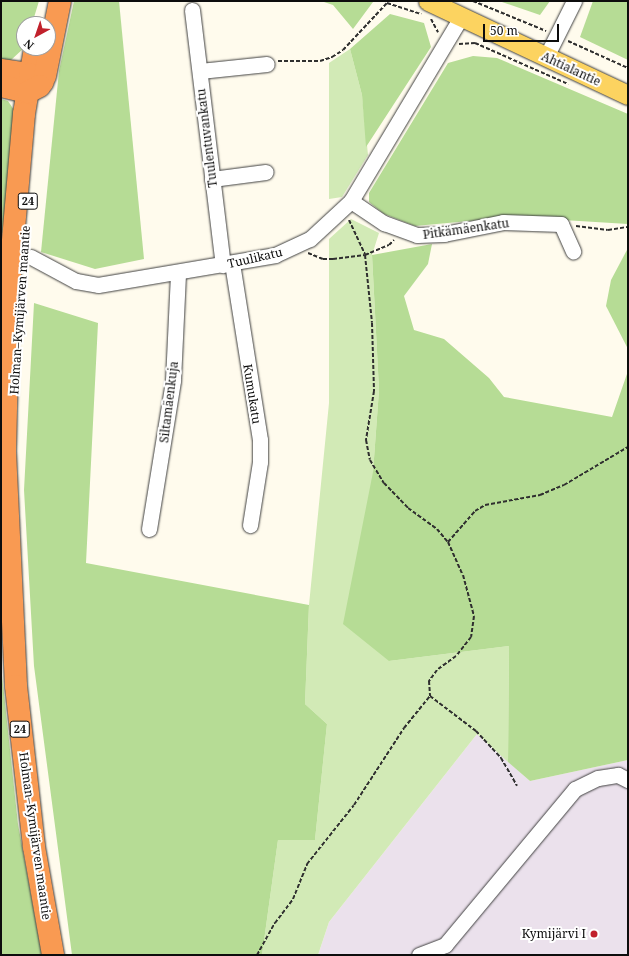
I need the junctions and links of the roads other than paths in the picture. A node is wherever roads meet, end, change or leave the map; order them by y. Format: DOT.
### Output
graph roads {
  1 [pos="46,1"];
  2 [pos="60,1"];
  3 [pos="428,1"];
  4 [pos="574,1"];
  5 [pos="192,10"];
  6 [pos="42,16"];
  7 [pos="460,17"];
  8 [pos="35,56"];
  9 [pos="546,57"];
  10 [pos="267,64"];
  11 [pos="1,70"];
  12 [pos="200,71"];
  13 [pos="34,83"];
  14 [pos="1,86"];
  15 [pos="628,95"];
  16 [pos="266,172"];
  17 [pos="212,179"];
  18 [pos="347,205"];
  19 [pos="573,251"];
  20 [pos="31,257"];
  21 [pos="227,264"];
  22 [pos="178,273"];
  23 [pos="250,525"];
  24 [pos="149,529"];
  25 [pos="628,780"];
  26 [pos="52,955"];
  27 [pos="419,955"];
  1 -- 6 [label="highway"];
  2 -- 13 [label="highway, Holman–Kymijärven maantie / 24"];
  3 -- 7 [label="main road, Ahtialantie"];
  4 -- 9 [label="street"];
  5 -- 12 [label="street, Tuulentuvankatu"];
  7 -- 9 [label="main road, Ahtialantie"];
  7 -- 18 [label="street, Tuulikatu"];
  8 -- 13 [label="highway, Holman–Kymijärven maantie / 24"];
  9 -- 15 [label="main road, Ahtialantie"];
  10 -- 12 [label="street"];
  11 -- 13 [label="highway"];
  12 -- 17 [label="street, Tuulentuvankatu"];
  13 -- 14 [label="highway"];
  13 -- 26 [label="highway, Holman–Kymijärven maantie / 24"];
  16 -- 17 [label="street"];
  17 -- 21 [label="street, Tuulentuvankatu"];
  18 -- 19 [label="street, Pitkämäenkatu"];
  18 -- 21 [label="street, Tuulikatu"];
  20 -- 22 [label="street, Tuulikatu"];
  21 -- 22 [label="street, Tuulikatu"];
  21 -- 23 [label="street, Kumukatu"];
  22 -- 24 [label="street, Siltamäenkuja"];
  25 -- 27 [label="street"];
}
